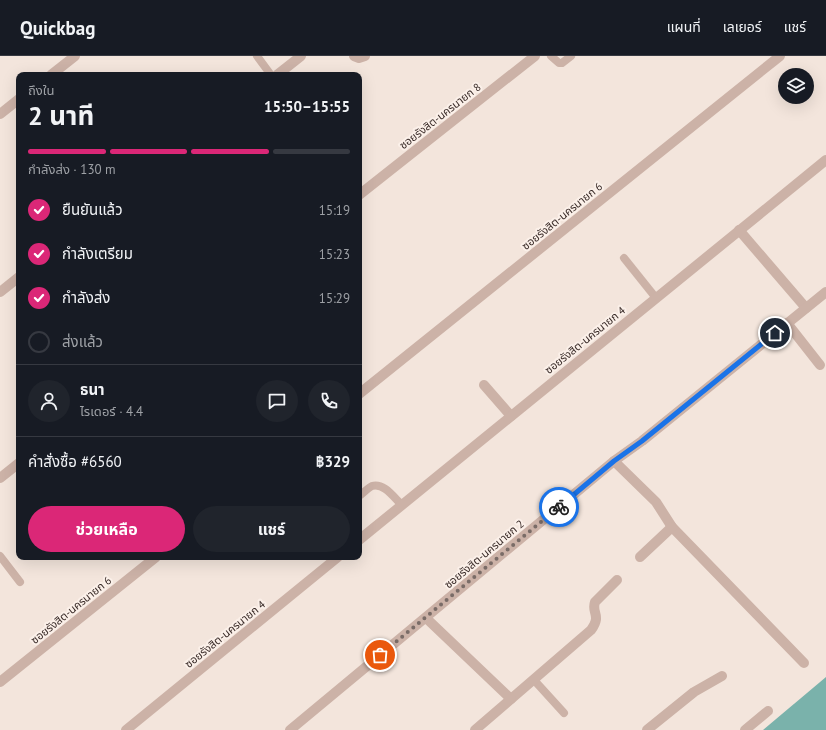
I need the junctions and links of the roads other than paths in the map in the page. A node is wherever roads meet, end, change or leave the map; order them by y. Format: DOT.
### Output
graph roads {
  1 [pos="75,56"];
  2 [pos="257,56"];
  3 [pos="301,56"];
  4 [pos="354,56"];
  5 [pos="365,56"];
  6 [pos="535,56"];
  7 [pos="551,56"];
  8 [pos="571,56"];
  9 [pos="780,56"];
  10 [pos="54,72"];
  11 [pos="269,72"];
  12 [pos="281,72"];
  13 [pos="16,101"];
  14 [pos="0,114"];
  15 [pos="826,160"];
  16 [pos="362,193"];
  17 [pos="739,230"];
  18 [pos="624,258"];
  19 [pos="16,279"];
  20 [pos="0,292"];
  21 [pos="826,292"];
  22 [pos="656,298"];
  23 [pos="806,308"];
  24 [pos="787,323"];
  25 [pos="820,365"];
  26 [pos="484,385"];
  27 [pos="362,392"];
  28 [pos="511,416"];
  29 [pos="614,461"];
  30 [pos="16,465"];
  31 [pos="0,478"];
  32 [pos="362,494"];
  33 [pos="402,505"];
  34 [pos="672,527"];
  35 [pos="362,538"];
  36 [pos="0,556"];
  37 [pos="640,557"];
  38 [pos="152,560"];
  39 [pos="334,560"];
  40 [pos="617,580"];
  41 [pos="20,582"];
  42 [pos="426,618"];
  43 [pos="804,663"];
  44 [pos="722,676"];
  45 [pos="534,680"];
  46 [pos="0,682"];
  47 [pos="511,699"];
  48 [pos="768,711"];
  49 [pos="564,714"];
  50 [pos="126,730"];
  51 [pos="290,730"];
  52 [pos="475,730"];
  53 [pos="647,730"];
  54 [pos="745,730"];
  1 -- 10 [label="street"];
  2 -- 11 [label="lane"];
  3 -- 12 [label="street"];
  4 -- 5 [label="street"];
  6 -- 16 [label="street, ซอยรังสิต-นครนายก 8"];
  7 -- 8 [label="lane"];
  9 -- 27 [label="street, ซอยรังสิต-นครนายก 6"];
  13 -- 14 [label="street"];
  15 -- 17 [label="street, ซอยรังสิต-นครนายก 4"];
  17 -- 22 [label="street, ซอยรังสิต-นครนายก 4"];
  17 -- 23 [label="street"];
  18 -- 22 [label="lane"];
  19 -- 20 [label="street"];
  21 -- 23 [label="street, ซอยรังสิต-นครนายก 2"];
  22 -- 28 [label="street, ซอยรังสิต-นครนายก 4"];
  23 -- 24 [label="street, ซอยรังสิต-นครนายก 2"];
  24 -- 25 [label="street"];
  24 -- 29 [label="street, ซอยรังสิต-นครนายก 2"];
  26 -- 28 [label="street"];
  28 -- 33 [label="street, ซอยรังสิต-นครนายก 4"];
  29 -- 34 [label="street"];
  29 -- 42 [label="street, ซอยรังสิต-นครนายก 2"];
  30 -- 31 [label="street"];
  32 -- 33 [label="lane"];
  33 -- 35 [label="street, ซอยรังสิต-นครนายก 4"];
  34 -- 37 [label="street"];
  34 -- 43 [label="street"];
  36 -- 41 [label="lane"];
  38 -- 46 [label="street, ซอยรังสิต-นครนายก 6"];
  39 -- 50 [label="street, ซอยรังสิต-นครนายก 4"];
  40 -- 45 [label="street"];
  42 -- 47 [label="street"];
  42 -- 51 [label="street, ซอยรังสิต-นครนายก 2"];
  44 -- 53 [label="street"];
  45 -- 47 [label="street"];
  45 -- 49 [label="lane"];
  47 -- 52 [label="street"];
  48 -- 54 [label="street"];
}
